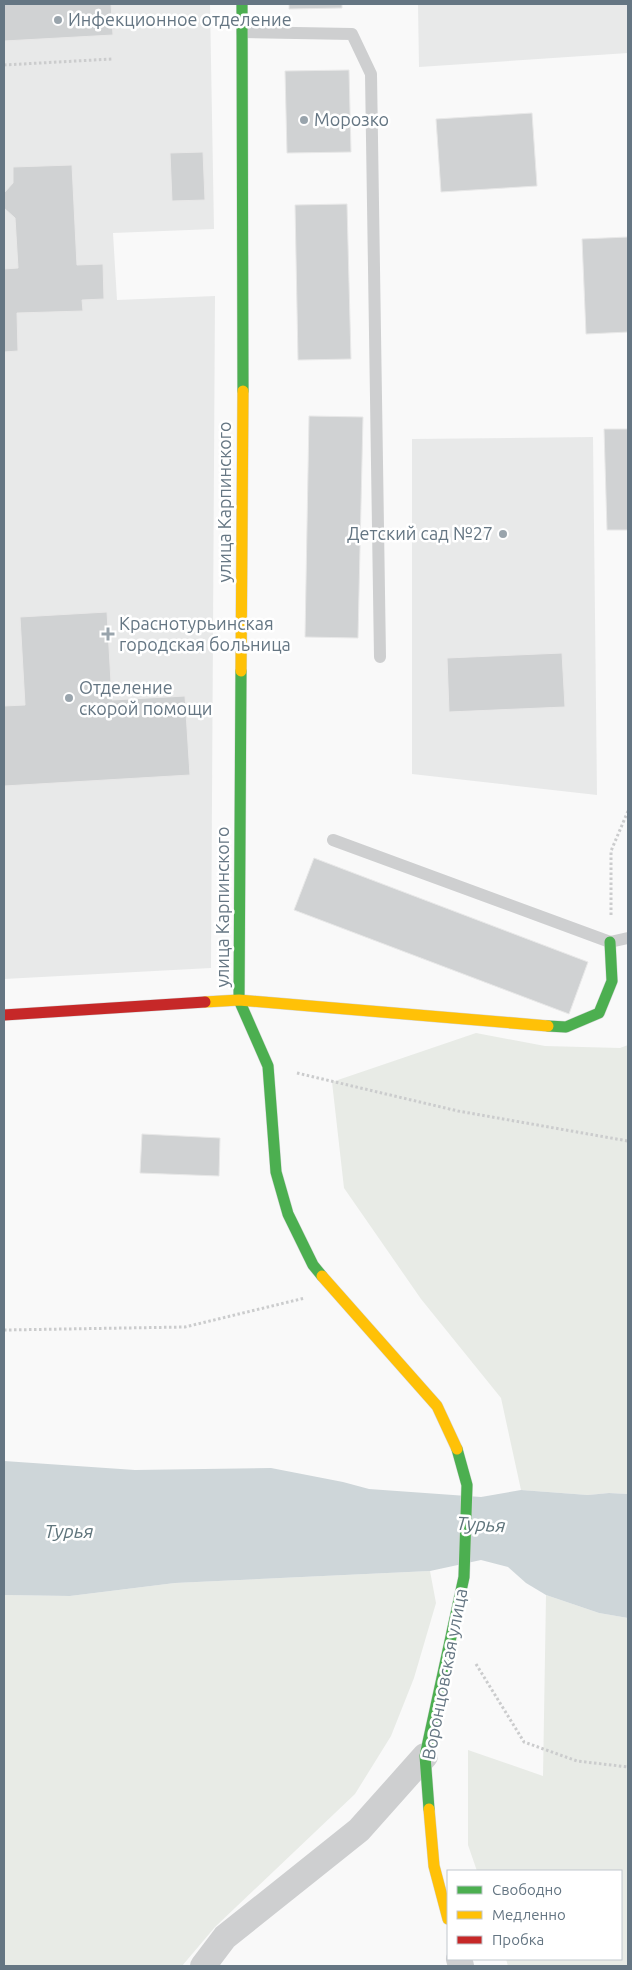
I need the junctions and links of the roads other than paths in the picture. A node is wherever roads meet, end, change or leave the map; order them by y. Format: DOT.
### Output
graph roads {
  1 [pos="242,4"];
  2 [pos="242,32"];
  3 [pos="380,657"];
  4 [pos="333,840"];
  5 [pos="628,938"];
  6 [pos="610,942"];
  7 [pos="240,1000"];
  8 [pos="4,1015"];
  9 [pos="425,1756"];
  10 [pos="447,1915"];
  11 [pos="204,1966"];
  1 -- 2 [label="street, улица Карпинского"];
  2 -- 3 [label="lane"];
  2 -- 7 [label="street, улица Карпинского"];
  4 -- 6 [label="lane"];
  5 -- 6 [label="lane"];
  6 -- 7 [label="street"];
  7 -- 8 [label="street"];
  7 -- 9 [label="street, Воронцовская улица"];
  9 -- 10 [label="street, Воронцовская улица"];
  9 -- 11 [label="street"];
}
